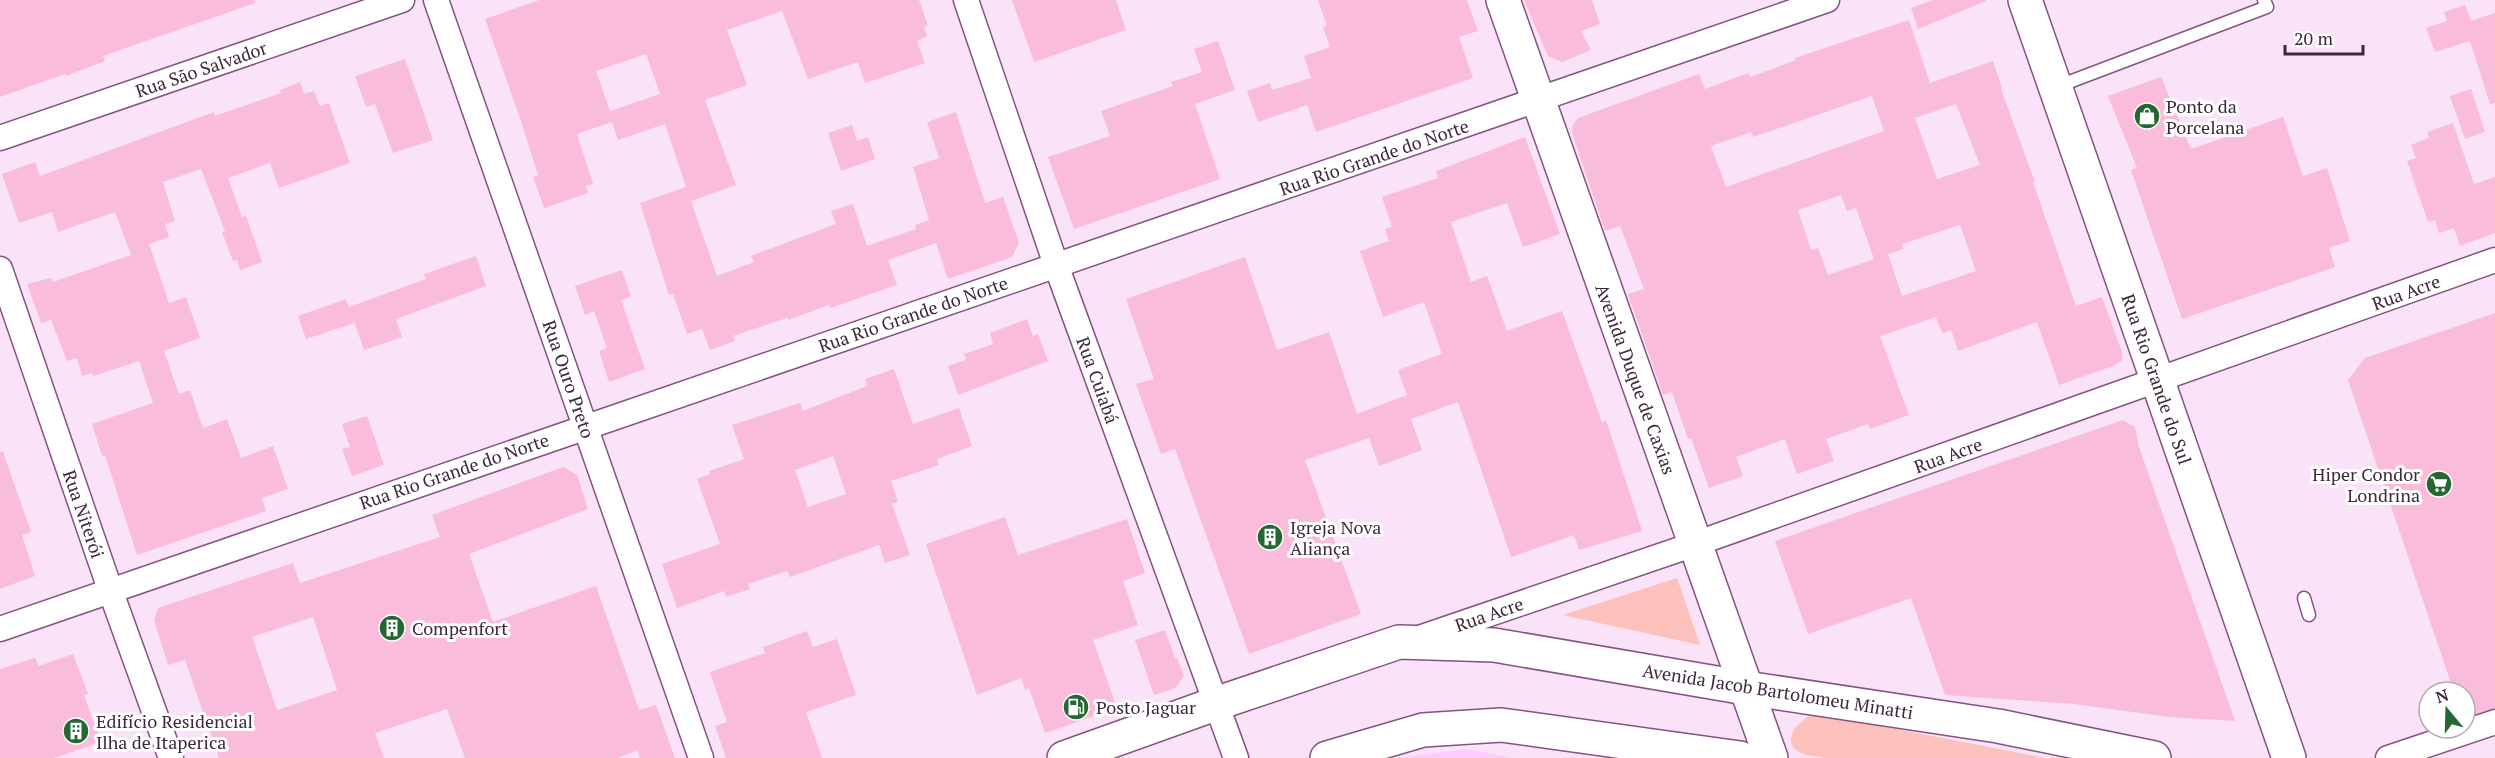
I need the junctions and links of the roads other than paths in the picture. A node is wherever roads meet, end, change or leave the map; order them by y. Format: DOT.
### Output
graph roads {
  1 [pos="402,0"];
  2 [pos="436,0"];
  3 [pos="966,0"];
  4 [pos="1503,0"];
  5 [pos="1827,0"];
  6 [pos="2025,0"];
  7 [pos="2264,0"];
  8 [pos="2055,87"];
  9 [pos="1537,102"];
  10 [pos="0,138"];
  11 [pos="2495,260"];
  12 [pos="1056,265"];
  13 [pos="0,270"];
  14 [pos="2158,380"];
  15 [pos="585,426"];
  16 [pos="1695,544"];
  17 [pos="110,589"];
  18 [pos="2304,598"];
  19 [pos="2309,615"];
  20 [pos="0,629"];
  21 [pos="1400,642"];
  22 [pos="1746,688"];
  23 [pos="1215,704"];
  24 [pos="2495,722"];
  25 [pos="171,758"];
  26 [pos="701,758"];
  27 [pos="1064,758"];
  28 [pos="1236,758"];
  29 [pos="1327,758"];
  30 [pos="1740,758"];
  31 [pos="1771,758"];
  32 [pos="2154,758"];
  33 [pos="2289,758"];
  34 [pos="2388,758"];
  1 -- 10 [label="street, Rua São Salvador"];
  2 -- 15 [label="street, Rua Ouro Preto"];
  3 -- 12 [label="street, Rua Cuiabá"];
  4 -- 9 [label="street, Avenida Duque de Caxias"];
  5 -- 9 [label="street, Rua Rio Grande do Norte"];
  6 -- 8 [label="street, Rua Rio Grande do Sul"];
  7 -- 8 [label="lane"];
  8 -- 14 [label="street, Rua Rio Grande do Sul"];
  9 -- 12 [label="street, Rua Rio Grande do Norte"];
  9 -- 16 [label="street, Avenida Duque de Caxias"];
  11 -- 14 [label="street, Rua Acre"];
  12 -- 15 [label="street, Rua Rio Grande do Norte"];
  12 -- 23 [label="street, Rua Cuiabá"];
  13 -- 17 [label="street, Rua Niterói"];
  14 -- 16 [label="street, Rua Acre"];
  14 -- 33 [label="street, Rua Rio Grande do Sul"];
  15 -- 17 [label="street, Rua Rio Grande do Norte"];
  15 -- 26 [label="street, Rua Ouro Preto"];
  16 -- 21 [label="street, Rua Acre"];
  16 -- 22 [label="street, Avenida Duque de Caxias"];
  17 -- 20 [label="street, Rua Rio Grande do Norte"];
  17 -- 25 [label="street, Rua Niterói"];
  18 -- 19 [label="lane"];
  21 -- 22 [label="street, Avenida Jacob Bartolomeu Minatti"];
  21 -- 23 [label="street"];
  22 -- 31 [label="street, Avenida Duque de Caxias"];
  22 -- 32 [label="street, Avenida Jacob Bartolomeu Minatti"];
  23 -- 27 [label="street"];
  23 -- 28 [label="street, Rua Cuiabá"];
  24 -- 34 [label="street"];
  29 -- 30 [label="street"];
}
